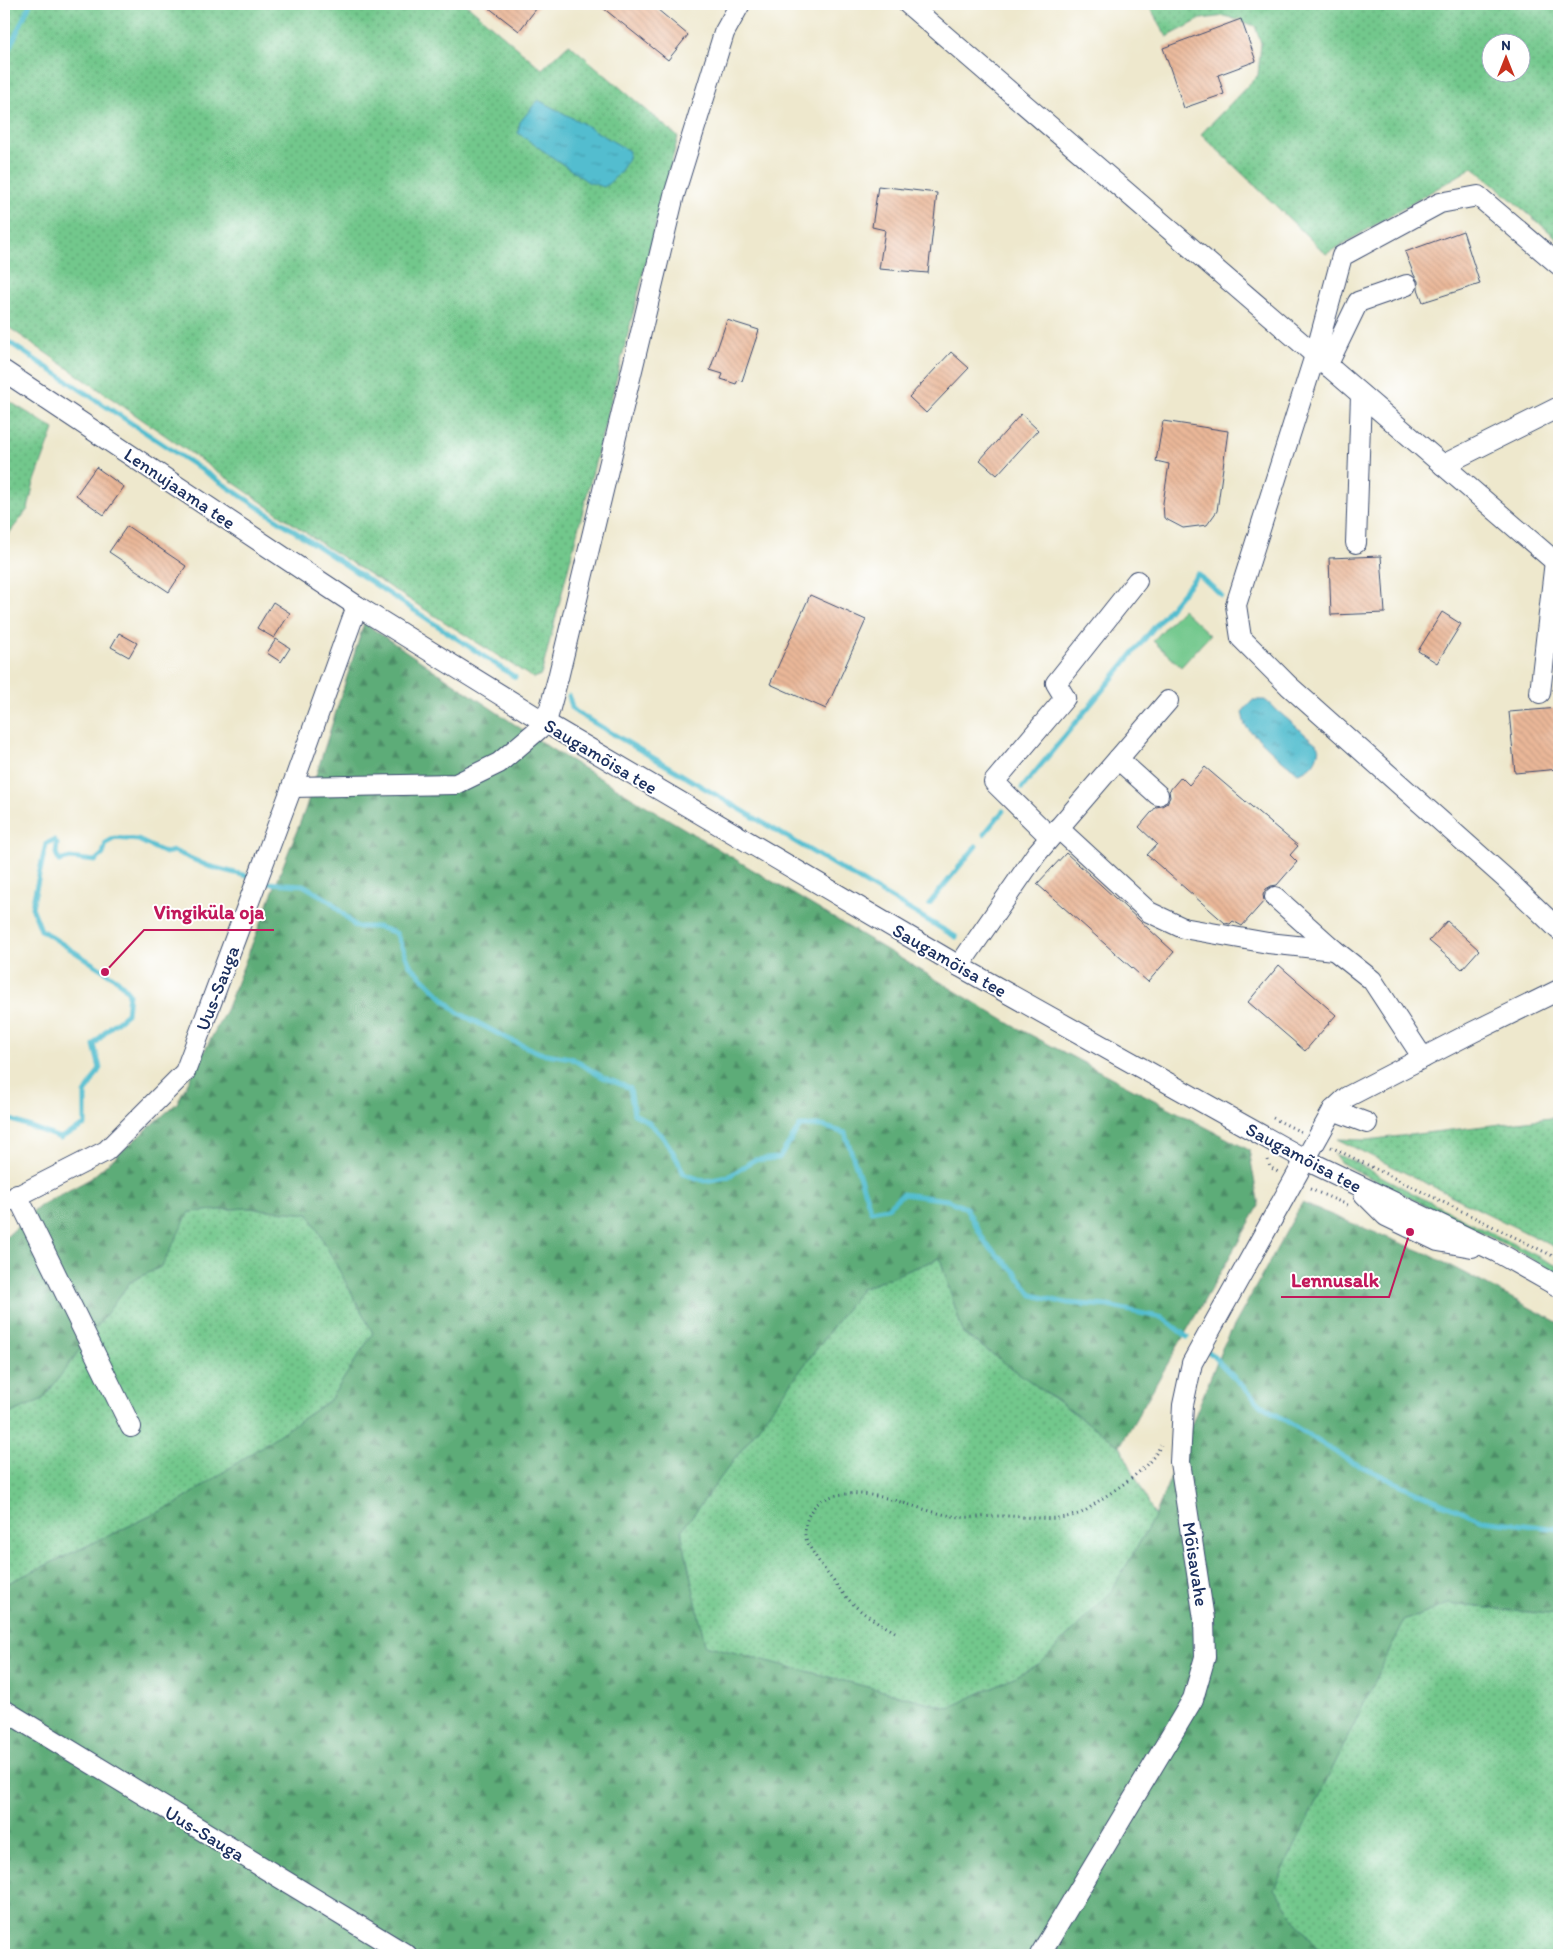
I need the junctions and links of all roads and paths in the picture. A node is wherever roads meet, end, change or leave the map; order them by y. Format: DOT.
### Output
graph roads {
  1 [pos="740,4"];
  2 [pos="908,4"];
  3 [pos="1559,265"];
  4 [pos="1406,285"];
  5 [pos="1321,361"];
  6 [pos="4,371"];
  7 [pos="1361,395"];
  8 [pos="1559,407"];
  9 [pos="1443,465"];
  10 [pos="1356,543"];
  11 [pos="1557,563"];
  12 [pos="1137,581"];
  13 [pos="357,606"];
  14 [pos="1540,693"];
  15 [pos="1168,700"];
  16 [pos="546,724"];
  17 [pos="1118,759"];
  18 [pos="292,787"];
  19 [pos="1158,795"];
  20 [pos="1054,833"];
  21 [pos="1274,897"];
  22 [pos="1559,930"];
  23 [pos="1334,950"];
  24 [pos="959,966"];
  25 [pos="1559,990"];
  26 [pos="1423,1058"];
  27 [pos="1333,1110"];
  28 [pos="1266,1115"];
  29 [pos="1367,1123"];
  30 [pos="1317,1140"];
  31 [pos="1306,1160"];
  32 [pos="11,1199"];
  33 [pos="1559,1259"];
  34 [pos="1559,1287"];
  35 [pos="131,1427"];
  36 [pos="1162,1444"];
  37 [pos="895,1632"];
  38 [pos="4,1710"];
  39 [pos="407,1955"];
  40 [pos="1040,1955"];
  1 -- 16 [label="street"];
  2 -- 5 [label="street"];
  3 -- 5 [label="street"];
  4 -- 5 [label="street"];
  5 -- 7 [label="street"];
  5 -- 22 [label="street"];
  6 -- 13 [label="street, Lennujaama tee"];
  7 -- 9 [label="street"];
  7 -- 10 [label="street"];
  8 -- 9 [label="street"];
  9 -- 11 [label="street"];
  11 -- 14 [label="street"];
  12 -- 20 [label="street"];
  13 -- 16 [label="street, Saugamõisa tee"];
  13 -- 18 [label="street, Uus-Sauga"];
  15 -- 17 [label="street"];
  16 -- 18 [label="street"];
  16 -- 24 [label="street, Saugamõisa tee"];
  17 -- 19 [label="street"];
  17 -- 20 [label="street"];
  18 -- 32 [label="street, Uus-Sauga"];
  20 -- 23 [label="street"];
  20 -- 24 [label="street"];
  21 -- 23 [label="street"];
  23 -- 26 [label="street"];
  24 -- 31 [label="street, Saugamõisa tee"];
  25 -- 26 [label="street"];
  26 -- 27 [label="street"];
  27 -- 29 [label="street"];
  27 -- 30 [label="street, Mõisavahe"];
  28 -- 30 [label="path"];
  30 -- 31 [label="street, Mõisavahe"];
  30 -- 33 [label="path"];
  31 -- 34 [label="street, Saugamõisa tee"];
  31 -- 40 [label="street, Mõisavahe"];
  32 -- 35 [label="street"];
  36 -- 37 [label="path"];
  38 -- 39 [label="street, Uus-Sauga"];
}
